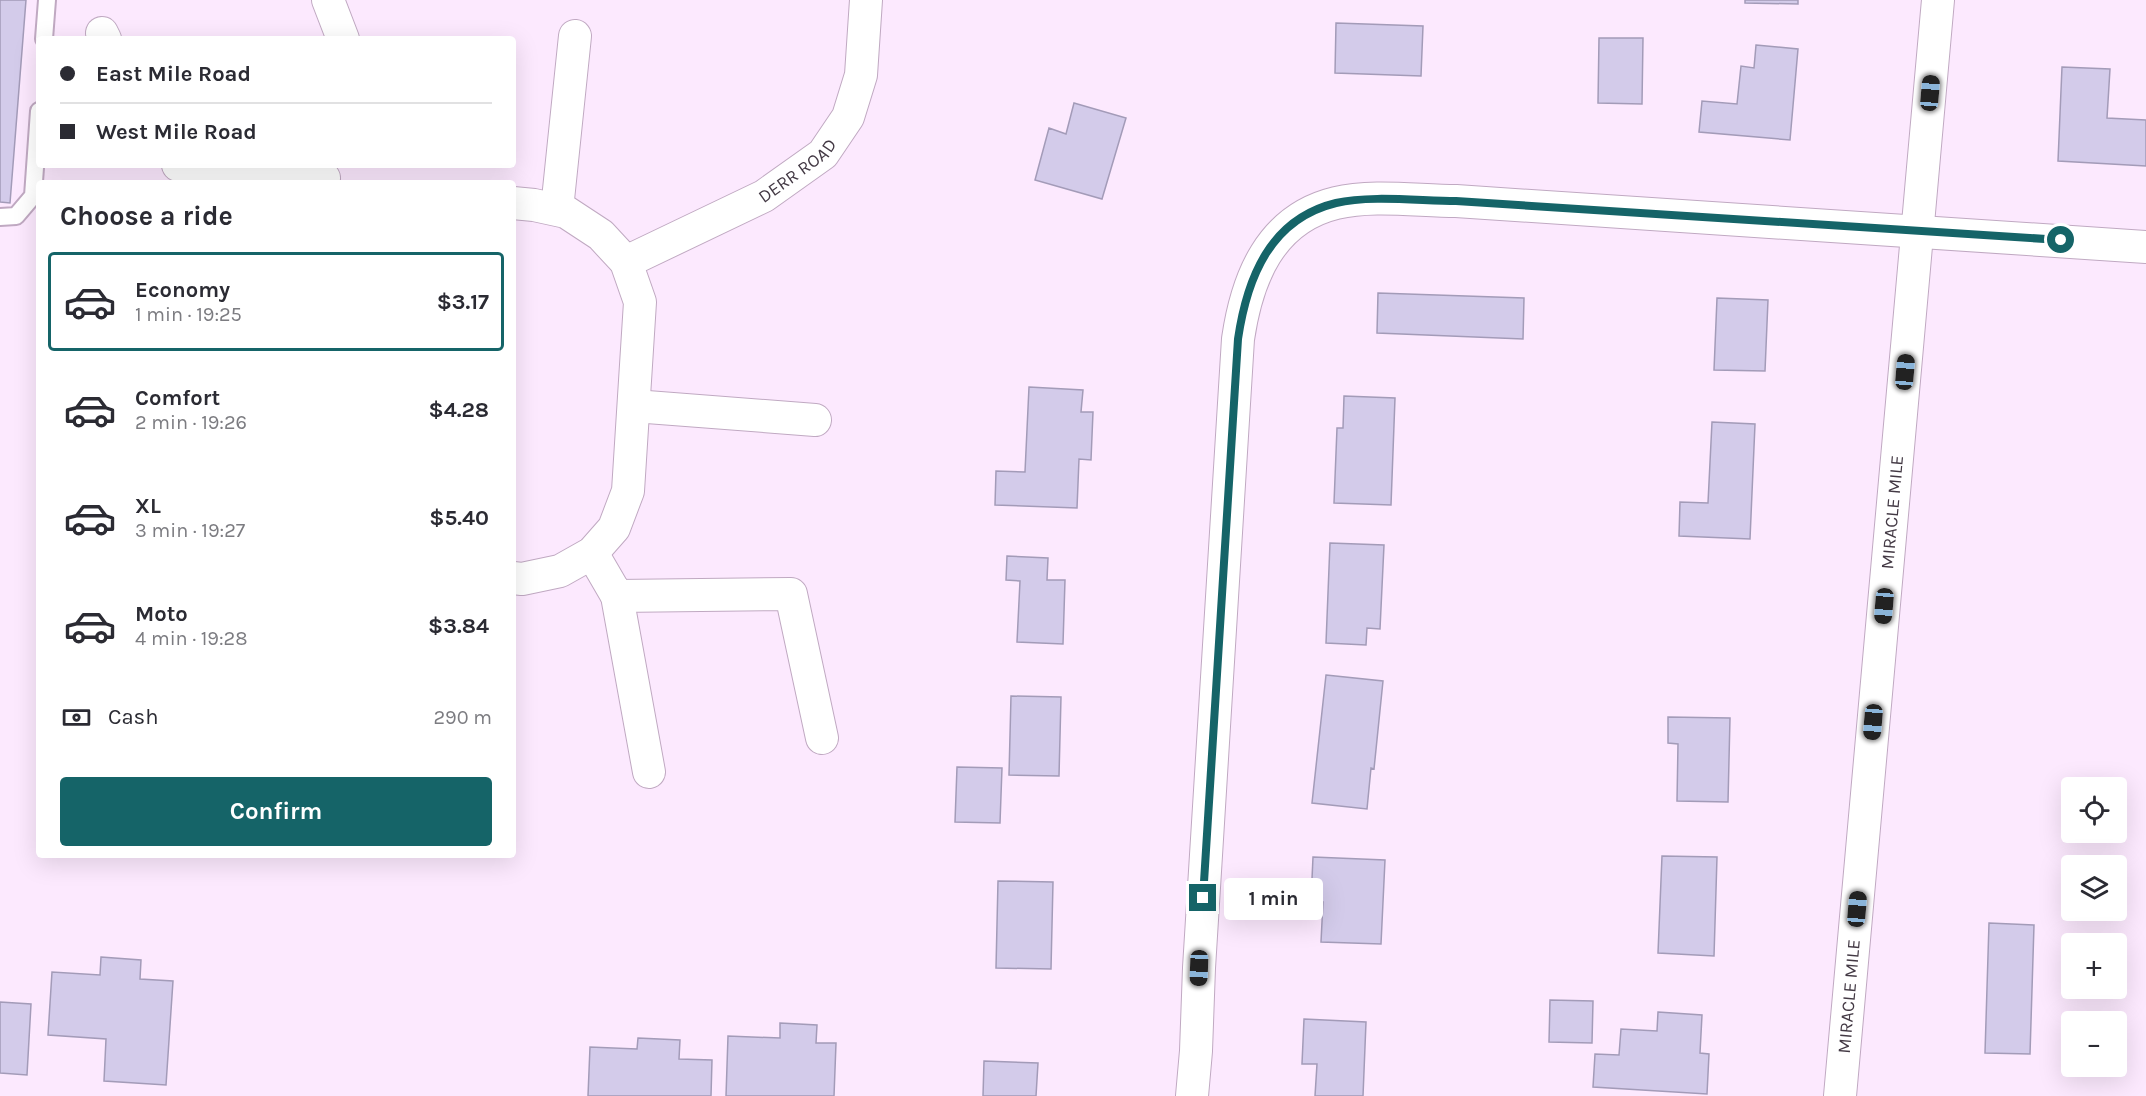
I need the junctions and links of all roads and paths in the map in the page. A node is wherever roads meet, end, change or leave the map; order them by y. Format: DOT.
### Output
graph roads {
  1 [pos="47,0"];
  2 [pos="328,0"];
  3 [pos="866,0"];
  4 [pos="1938,0"];
  5 [pos="44,36"];
  6 [pos="342,36"];
  7 [pos="575,36"];
  8 [pos="36,154"];
  9 [pos="231,168"];
  10 [pos="327,175"];
  11 [pos="516,203"];
  12 [pos="557,209"];
  13 [pos="0,217"];
  14 [pos="1917,232"];
  15 [pos="2146,247"];
  16 [pos="626,262"];
  17 [pos="634,406"];
  18 [pos="815,420"];
  19 [pos="592,553"];
  20 [pos="516,578"];
  21 [pos="617,596"];
  22 [pos="822,738"];
  23 [pos="649,772"];
  24 [pos="1192,1096"];
  25 [pos="1840,1096"];
  1 -- 5 [label="lane"];
  2 -- 6 [label="street"];
  3 -- 16 [label="street, DERR ROAD"];
  4 -- 14 [label="street, MIRACLE MILE"];
  7 -- 12 [label="street"];
  8 -- 13 [label="lane"];
  9 -- 10 [label="street"];
  11 -- 12 [label="street"];
  12 -- 16 [label="street"];
  14 -- 15 [label="street"];
  14 -- 24 [label="street"];
  14 -- 25 [label="street, MIRACLE MILE"];
  16 -- 17 [label="street"];
  17 -- 18 [label="street"];
  17 -- 19 [label="street"];
  19 -- 20 [label="street"];
  19 -- 21 [label="street"];
  21 -- 22 [label="street"];
  21 -- 23 [label="street"];
}
